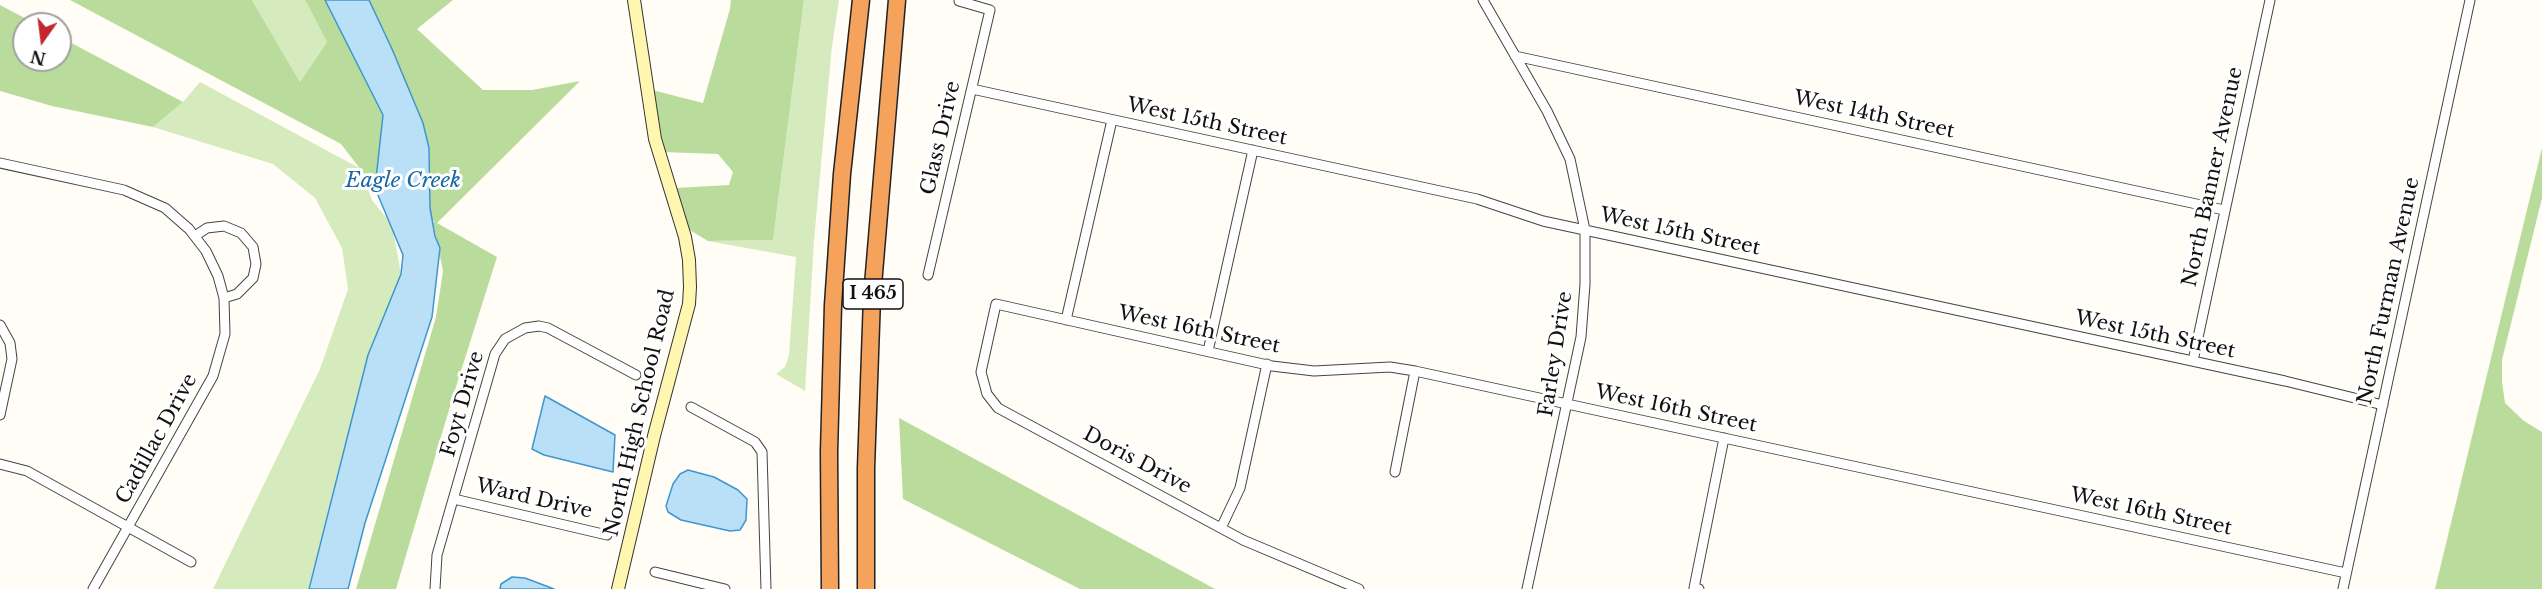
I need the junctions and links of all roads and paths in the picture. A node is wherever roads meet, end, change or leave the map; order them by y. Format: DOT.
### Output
graph roads {
  1 [pos="634,0"];
  2 [pos="861,0"];
  3 [pos="897,0"];
  4 [pos="1483,0"];
  5 [pos="2270,0"];
  6 [pos="2470,0"];
  7 [pos="959,1"];
  8 [pos="1515,56"];
  9 [pos="972,89"];
  10 [pos="1112,120"];
  11 [pos="1253,150"];
  12 [pos="0,163"];
  13 [pos="2224,210"];
  14 [pos="1585,230"];
  15 [pos="195,236"];
  16 [pos="928,275"];
  17 [pos="224,298"];
  18 [pos="996,304"];
  19 [pos="1066,320"];
  20 [pos="0,325"];
  21 [pos="1208,351"];
  22 [pos="2193,362"];
  23 [pos="1267,364"];
  24 [pos="1415,371"];
  25 [pos="636,375"];
  26 [pos="1568,404"];
  27 [pos="2383,405"];
  28 [pos="691,407"];
  29 [pos="0,416"];
  30 [pos="1724,438"];
  31 [pos="0,464"];
  32 [pos="1395,472"];
  33 [pos="454,499"];
  34 [pos="129,527"];
  35 [pos="1221,528"];
  36 [pos="607,534"];
  37 [pos="191,562"];
  38 [pos="655,572"];
  39 [pos="2346,573"];
  40 [pos="1697,588"];
  41 [pos="93,589"];
  42 [pos="435,589"];
  43 [pos="618,589"];
  44 [pos="725,589"];
  45 [pos="766,589"];
  46 [pos="830,589"];
  47 [pos="866,589"];
  48 [pos="1359,589"];
  49 [pos="1527,589"];
  50 [pos="2343,589"];
  1 -- 43 [label="street, North High School Road"];
  2 -- 46 [label="highway, I 465"];
  3 -- 47 [label="highway, I 465"];
  4 -- 8 [label="street, Farley Drive"];
  5 -- 13 [label="street, North Banner Avenue"];
  6 -- 27 [label="street, North Furman Avenue"];
  7 -- 9 [label="street, Glass Drive"];
  8 -- 13 [label="street, West 14th Street"];
  8 -- 14 [label="street, Farley Drive"];
  9 -- 10 [label="street, West 15th Street"];
  9 -- 16 [label="street, Glass Drive"];
  10 -- 11 [label="street, West 15th Street"];
  10 -- 19 [label="street"];
  11 -- 14 [label="street, West 15th Street"];
  11 -- 21 [label="street"];
  12 -- 15 [label="street, Cadillac Drive"];
  13 -- 22 [label="street, North Banner Avenue"];
  14 -- 22 [label="street, West 15th Street"];
  14 -- 26 [label="street, Farley Drive"];
  15 -- 17 [label="street, Cadillac Drive"];
  15 -- 17 [label="street"];
  17 -- 34 [label="street, Cadillac Drive"];
  18 -- 19 [label="street, West 16th Street"];
  18 -- 35 [label="street, Doris Drive"];
  19 -- 21 [label="street, West 16th Street"];
  20 -- 29 [label="street"];
  21 -- 23 [label="street, West 16th Street"];
  22 -- 27 [label="street, West 15th Street"];
  23 -- 24 [label="street, West 16th Street"];
  23 -- 35 [label="street"];
  24 -- 26 [label="street, West 16th Street"];
  24 -- 32 [label="street"];
  25 -- 33 [label="street, Foyt Drive"];
  26 -- 30 [label="street, West 16th Street"];
  26 -- 49 [label="street, Farley Drive"];
  27 -- 39 [label="street, North Furman Avenue"];
  28 -- 45 [label="street"];
  30 -- 39 [label="street, West 16th Street"];
  30 -- 40 [label="street"];
  31 -- 34 [label="street"];
  33 -- 36 [label="street, Ward Drive"];
  33 -- 42 [label="street, Foyt Drive"];
  34 -- 37 [label="street"];
  34 -- 41 [label="street, Cadillac Drive"];
  35 -- 48 [label="street, Doris Drive"];
  38 -- 44 [label="street"];
  39 -- 50 [label="street, North Furman Avenue"];
}
